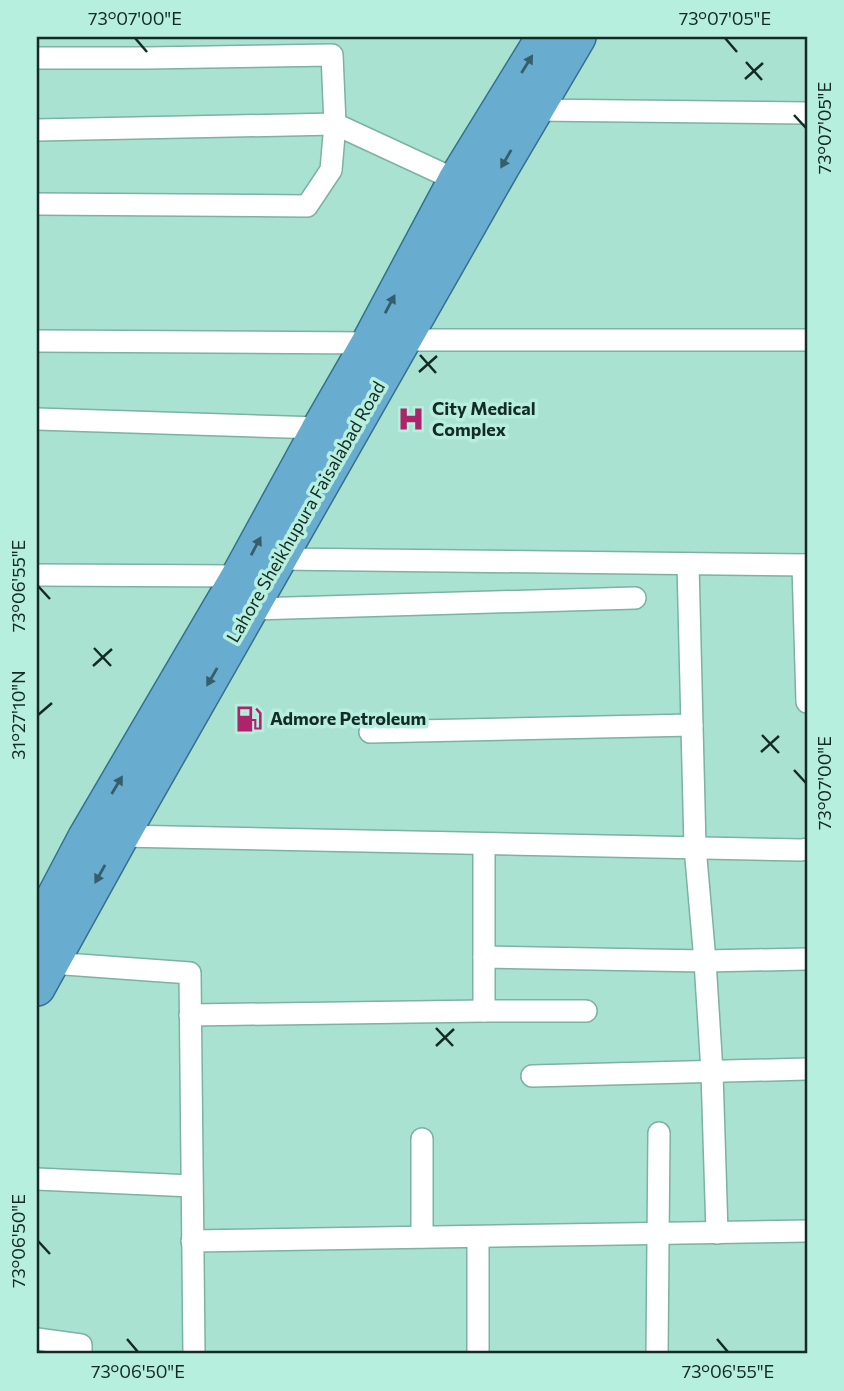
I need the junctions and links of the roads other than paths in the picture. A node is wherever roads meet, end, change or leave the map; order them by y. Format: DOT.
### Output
graph roads {
  1 [pos="544,37"];
  2 [pos="578,37"];
  3 [pos="37,58"];
  4 [pos="534,110"];
  5 [pos="807,113"];
  6 [pos="335,124"];
  7 [pos="37,130"];
  8 [pos="456,180"];
  9 [pos="37,204"];
  10 [pos="403,340"];
  11 [pos="807,340"];
  12 [pos="37,341"];
  13 [pos="369,343"];
  14 [pos="37,419"];
  15 [pos="320,428"];
  16 [pos="279,559"];
  17 [pos="688,564"];
  18 [pos="805,565"];
  19 [pos="37,575"];
  20 [pos="240,576"];
  21 [pos="635,598"];
  22 [pos="251,609"];
  23 [pos="807,702"];
  24 [pos="692,725"];
  25 [pos="370,732"];
  26 [pos="121,836"];
  27 [pos="484,844"];
  28 [pos="695,847"];
  29 [pos="807,849"];
  30 [pos="37,930"];
  31 [pos="484,957"];
  32 [pos="807,959"];
  33 [pos="705,961"];
  34 [pos="44,975"];
  35 [pos="484,1010"];
  36 [pos="586,1012"];
  37 [pos="190,1015"];
  38 [pos="807,1069"];
  39 [pos="712,1072"];
  40 [pos="532,1076"];
  41 [pos="659,1133"];
  42 [pos="422,1139"];
  43 [pos="37,1179"];
  44 [pos="192,1186"];
  45 [pos="807,1231"];
  46 [pos="717,1233"];
  47 [pos="658,1234"];
  48 [pos="422,1237"];
  49 [pos="478,1237"];
  50 [pos="192,1241"];
  51 [pos="37,1339"];
  52 [pos="81,1354"];
  53 [pos="194,1354"];
  54 [pos="478,1354"];
  55 [pos="657,1354"];
  8 -- 1 [label="highway, Lahore Sheikhupura Faisalabad Road, one-way"];
  2 -- 4 [label="highway, Lahore Sheikhupura Faisalabad Road"];
  3 -- 6 [label="street"];
  4 -- 5 [label="street"];
  4 -- 10 [label="highway, Lahore Sheikhupura Faisalabad Road, one-way"];
  6 -- 7 [label="street"];
  6 -- 8 [label="street"];
  6 -- 9 [label="street"];
  13 -- 8 [label="highway, Lahore Sheikhupura Faisalabad Road, one-way"];
  10 -- 11 [label="street"];
  10 -- 16 [label="highway, Lahore Sheikhupura Faisalabad Road"];
  12 -- 13 [label="street"];
  13 -- 15 [label="highway, Lahore Sheikhupura Faisalabad Road"];
  14 -- 15 [label="street"];
  20 -- 15 [label="highway, Lahore Sheikhupura Faisalabad Road, one-way"];
  16 -- 17 [label="street"];
  16 -- 22 [label="highway, Lahore Sheikhupura Faisalabad Road"];
  17 -- 18 [label="street"];
  17 -- 24 [label="street"];
  18 -- 23 [label="street"];
  19 -- 20 [label="street"];
  30 -- 20 [label="highway, Lahore Sheikhupura Faisalabad Road, one-way"];
  21 -- 22 [label="street"];
  22 -- 26 [label="highway, Lahore Sheikhupura Faisalabad Road, one-way"];
  24 -- 25 [label="street"];
  24 -- 28 [label="street"];
  26 -- 27 [label="street"];
  26 -- 34 [label="highway, Lahore Sheikhupura Faisalabad Road, one-way"];
  27 -- 28 [label="street"];
  27 -- 31 [label="street"];
  28 -- 29 [label="street"];
  28 -- 33 [label="street"];
  31 -- 33 [label="street"];
  31 -- 35 [label="street"];
  32 -- 33 [label="street"];
  33 -- 39 [label="street"];
  34 -- 37 [label="street"];
  35 -- 36 [label="street"];
  35 -- 37 [label="street"];
  37 -- 44 [label="street"];
  38 -- 39 [label="street"];
  39 -- 40 [label="street"];
  39 -- 46 [label="street"];
  41 -- 47 [label="street"];
  42 -- 48 [label="street"];
  43 -- 44 [label="street"];
  44 -- 50 [label="street"];
  45 -- 46 [label="street"];
  46 -- 47 [label="street"];
  47 -- 49 [label="street"];
  47 -- 55 [label="street"];
  48 -- 49 [label="street"];
  48 -- 50 [label="street"];
  49 -- 54 [label="street"];
  50 -- 53 [label="street"];
  51 -- 52 [label="street"];
}
